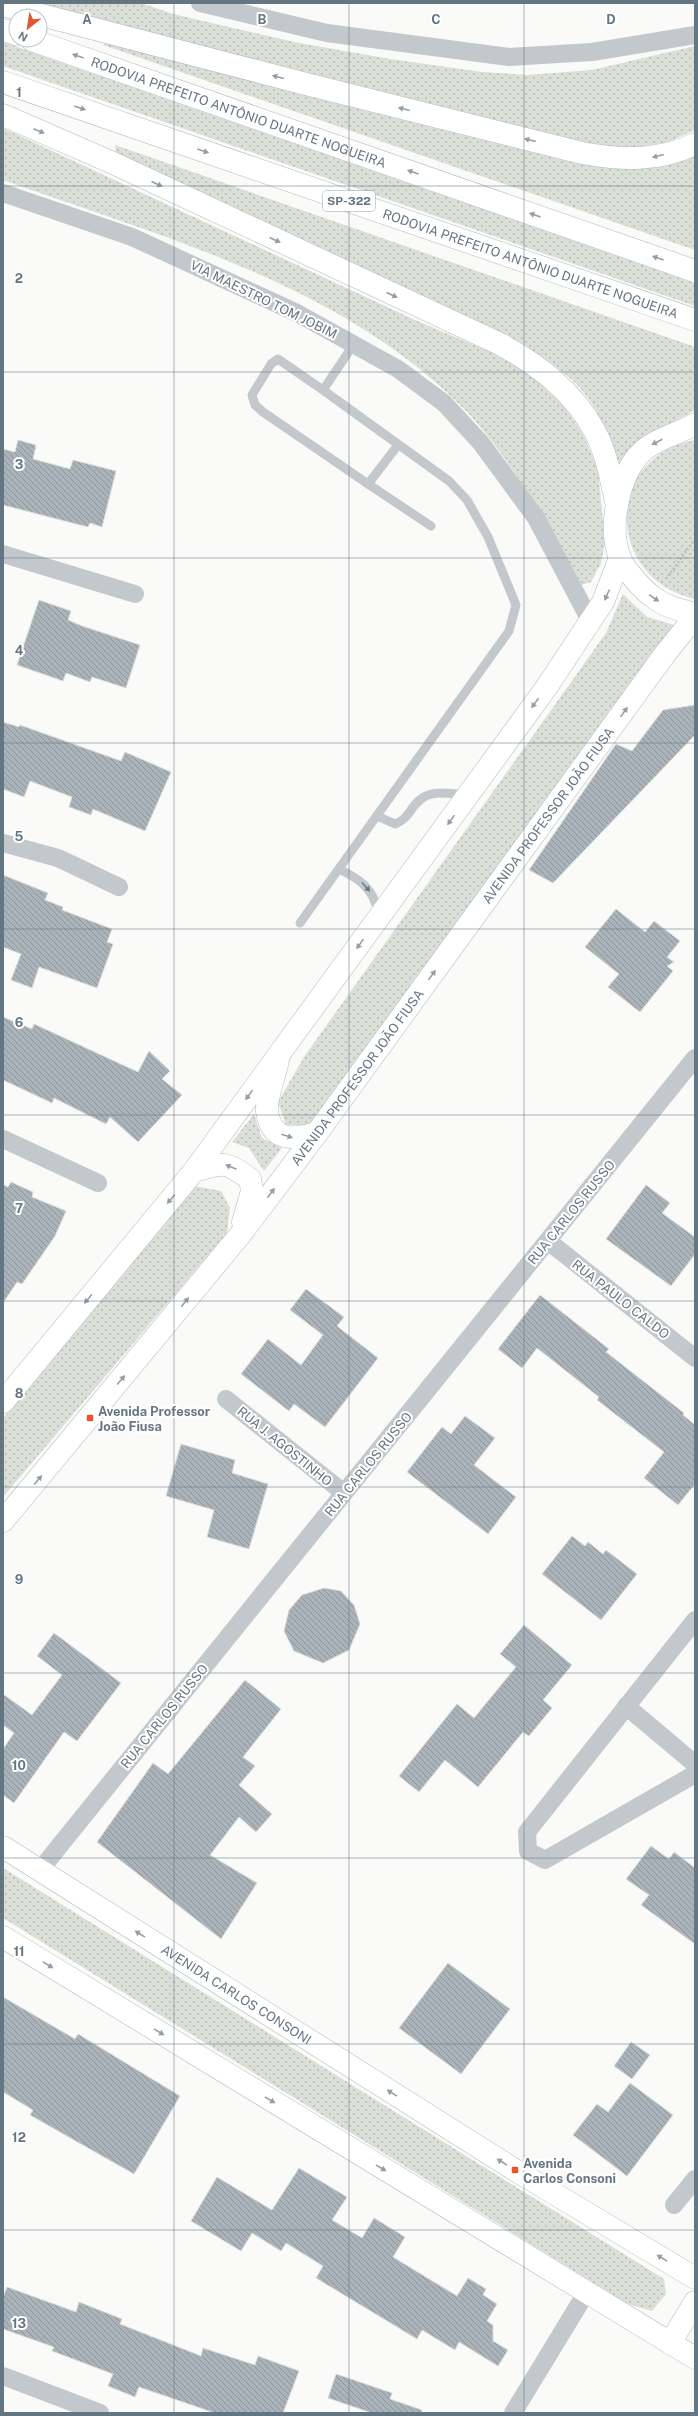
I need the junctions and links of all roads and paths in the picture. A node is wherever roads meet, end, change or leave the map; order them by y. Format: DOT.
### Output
graph roads {
  1 [pos="200,3"];
  2 [pos="3,5"];
  3 [pos="695,35"];
  4 [pos="48,46"];
  5 [pos="3,82"];
  6 [pos="3,115"];
  7 [pos="695,144"];
  8 [pos="3,193"];
  9 [pos="695,271"];
  10 [pos="695,320"];
  11 [pos="354,344"];
  12 [pos="323,390"];
  13 [pos="695,424"];
  14 [pos="398,445"];
  15 [pos="368,484"];
  16 [pos="616,506"];
  17 [pos="431,526"];
  18 [pos="695,538"];
  19 [pos="3,554"];
  20 [pos="620,558"];
  21 [pos="135,594"];
  22 [pos="653,598"];
  23 [pos="695,614"];
  24 [pos="591,622"];
  25 [pos="695,622"];
  26 [pos="469,795"];
  27 [pos="377,816"];
  28 [pos="3,843"];
  29 [pos="339,869"];
  30 [pos="119,887"];
  31 [pos="379,917"];
  32 [pos="300,923"];
  33 [pos="280,1052"];
  34 [pos="695,1058"];
  35 [pos="317,1133"];
  36 [pos="3,1139"];
  37 [pos="194,1171"];
  38 [pos="98,1183"];
  39 [pos="240,1235"];
  40 [pos="548,1241"];
  41 [pos="695,1358"];
  42 [pos="226,1399"];
  43 [pos="3,1402"];
  44 [pos="344,1493"];
  45 [pos="3,1521"];
  46 [pos="695,1620"];
  47 [pos="626,1706"];
  48 [pos="695,1764"];
  49 [pos="695,1774"];
  50 [pos="3,1847"];
  51 [pos="40,1870"];
  52 [pos="3,1937"];
  53 [pos="695,2180"];
  54 [pos="674,2205"];
  55 [pos="695,2278"];
  56 [pos="586,2293"];
  57 [pos="695,2302"];
  58 [pos="670,2343"];
  59 [pos="695,2358"];
  60 [pos="3,2376"];
  61 [pos="100,2413"];
  62 [pos="512,2413"];
  1 -- 3 [label="street"];
  7 -- 2 [label="main road, one-way"];
  9 -- 4 [label="main road, RODOVIA PREFEITO ANTÔNIO DUARTE NOGUEIRA, one-way"];
  5 -- 10 [label="main road, RODOVIA PREFEITO ANTÔNIO DUARTE NOGUEIRA / SP-322, one-way"];
  6 -- 16 [label="main road, one-way"];
  8 -- 11 [label="street, VIA MAESTRO TOM JOBIM"];
  11 -- 12 [label="lane"];
  11 -- 24 [label="street, VIA MAESTRO TOM JOBIM"];
  12 -- 14 [label="lane"];
  12 -- 15 [label="lane"];
  13 -- 16 [label="main road, one-way"];
  14 -- 15 [label="lane"];
  14 -- 27 [label="lane"];
  15 -- 17 [label="lane"];
  16 -- 20 [label="main road"];
  18 -- 22 [label="path"];
  19 -- 21 [label="street"];
  20 -- 22 [label="main road"];
  20 -- 24 [label="main road, one-way"];
  22 -- 23 [label="main road, one-way"];
  24 -- 26 [label="main road, one-way"];
  35 -- 25 [label="main road, AVENIDA PROFESSOR JOÃO FIUSA, one-way"];
  26 -- 27 [label="lane"];
  26 -- 31 [label="main road, one-way"];
  27 -- 29 [label="lane"];
  28 -- 30 [label="street"];
  29 -- 31 [label="lane, one-way"];
  29 -- 32 [label="lane"];
  31 -- 33 [label="main road, one-way"];
  33 -- 35 [label="main road, one-way"];
  33 -- 37 [label="main road, one-way"];
  34 -- 40 [label="street, RUA CARLOS RUSSO"];
  39 -- 35 [label="main road, AVENIDA PROFESSOR JOÃO FIUSA, one-way"];
  36 -- 38 [label="street"];
  39 -- 37 [label="main road, one-way"];
  37 -- 43 [label="main road, one-way"];
  45 -- 39 [label="main road, AVENIDA PROFESSOR JOÃO FIUSA, one-way"];
  40 -- 41 [label="street, RUA PAULO CALDO"];
  40 -- 44 [label="street, RUA CARLOS RUSSO"];
  42 -- 44 [label="street, RUA J. AGOSTINHO"];
  44 -- 51 [label="street, RUA CARLOS RUSSO"];
  46 -- 47 [label="street"];
  47 -- 48 [label="street"];
  47 -- 49 [label="street"];
  50 -- 51 [label="main road, AVENIDA CARLOS CONSONI"];
  55 -- 51 [label="main road, AVENIDA CARLOS CONSONI, one-way"];
  52 -- 56 [label="main road, one-way"];
  53 -- 54 [label="street"];
  56 -- 58 [label="main road"];
  56 -- 62 [label="street"];
  57 -- 58 [label="main road"];
  58 -- 59 [label="main road"];
  60 -- 61 [label="street"];
}
